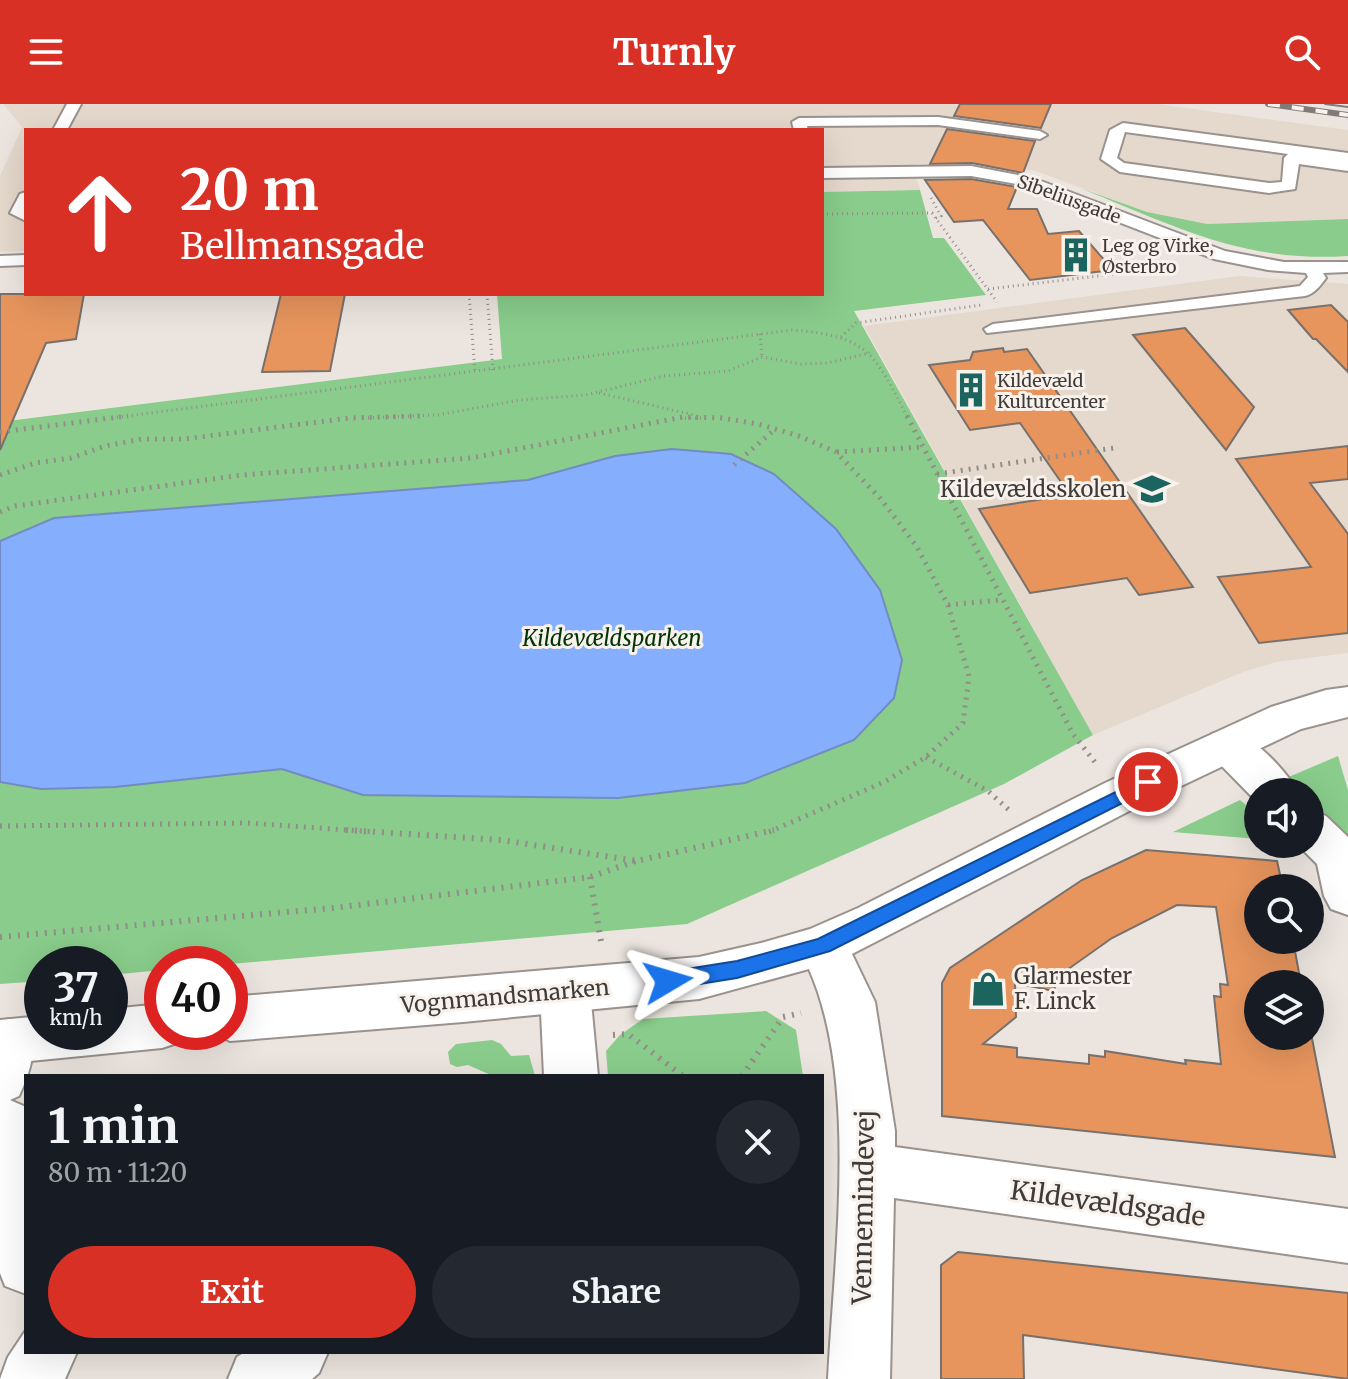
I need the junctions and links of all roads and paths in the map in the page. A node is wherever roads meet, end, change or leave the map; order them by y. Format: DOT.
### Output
graph roads {
  1 [pos="74,104"];
  2 [pos="61,128"];
  3 [pos="800,128"];
  4 [pos="1040,135"];
  5 [pos="1286,153"];
  6 [pos="1348,158"];
  7 [pos="1348,166"];
  8 [pos="824,173"];
  9 [pos="824,214"];
  10 [pos="24,260"];
  11 [pos="0,261"];
  12 [pos="1138,264"];
  13 [pos="1348,267"];
  14 [pos="1313,270"];
  15 [pos="987,290"];
  16 [pos="469,296"];
  17 [pos="487,296"];
  18 [pos="997,302"];
  19 [pos="993,329"];
  20 [pos="760,334"];
  21 [pos="870,353"];
  22 [pos="762,357"];
  23 [pos="493,370"];
  24 [pos="475,372"];
  25 [pos="595,393"];
  26 [pos="703,417"];
  27 [pos="775,429"];
  28 [pos="0,432"];
  29 [pos="924,447"];
  30 [pos="1114,448"];
  31 [pos="836,452"];
  32 [pos="734,465"];
  33 [pos="937,474"];
  34 [pos="0,475"];
  35 [pos="0,512"];
  36 [pos="1000,600"];
  37 [pos="948,605"];
  38 [pos="1348,702"];
  39 [pos="1228,745"];
  40 [pos="926,757"];
  41 [pos="1261,778"];
  42 [pos="1121,795"];
  43 [pos="0,826"];
  44 [pos="1039,836"];
  45 [pos="1324,842"];
  46 [pos="637,861"];
  47 [pos="590,877"];
  48 [pos="1348,896"];
  49 [pos="0,937"];
  50 [pos="823,945"];
  51 [pos="849,1002"];
  52 [pos="248,1019"];
  53 [pos="578,1023"];
  54 [pos="24,1049"];
  55 [pos="3,1054"];
  56 [pos="680,1074"];
  57 [pos="743,1074"];
  58 [pos="0,1120"];
  59 [pos="869,1169"];
  60 [pos="1348,1236"];
  61 [pos="24,1252"];
  62 [pos="46,1354"];
  63 [pos="295,1354"];
  64 [pos="30,1379"];
  65 [pos="259,1379"];
  66 [pos="859,1379"];
  1 -- 2 [label="lane"];
  3 -- 4 [label="lane"];
  5 -- 5 [label="lane"];
  5 -- 6 [label="lane"];
  5 -- 7 [label="lane"];
  8 -- 14 [label="lane, Sibeliusgade"];
  9 -- 15 [label="path"];
  10 -- 11 [label="lane"];
  12 -- 15 [label="path"];
  13 -- 14 [label="lane, Sibeliusgade"];
  14 -- 19 [label="lane"];
  15 -- 18 [label="path"];
  16 -- 24 [label="path"];
  17 -- 23 [label="path"];
  20 -- 21 [label="path"];
  20 -- 22 [label="path"];
  20 -- 23 [label="path"];
  21 -- 22 [label="path"];
  21 -- 29 [label="path"];
  22 -- 25 [label="path"];
  23 -- 24 [label="path"];
  24 -- 28 [label="path"];
  25 -- 26 [label="path"];
  25 -- 34 [label="path"];
  26 -- 27 [label="path"];
  26 -- 35 [label="path"];
  27 -- 31 [label="path"];
  27 -- 32 [label="path"];
  29 -- 31 [label="path"];
  29 -- 33 [label="path"];
  30 -- 33 [label="path"];
  31 -- 37 [label="path"];
  33 -- 36 [label="path"];
  36 -- 37 [label="path"];
  36 -- 42 [label="path"];
  37 -- 40 [label="path"];
  38 -- 39 [label="street, Vognmandsmarken"];
  39 -- 41 [label="street"];
  39 -- 42 [label="street, Vognmandsmarken"];
  40 -- 44 [label="path"];
  40 -- 46 [label="path"];
  42 -- 44 [label="street, Vognmandsmarken"];
  43 -- 46 [label="path"];
  44 -- 50 [label="street, Vognmandsmarken"];
  45 -- 48 [label="street"];
  46 -- 47 [label="path"];
  47 -- 49 [label="path"];
  47 -- 53 [label="path"];
  50 -- 51 [label="street, Vennemindevej"];
  50 -- 53 [label="street, Vognmandsmarken"];
  51 -- 57 [label="path"];
  51 -- 59 [label="street, Vennemindevej"];
  52 -- 53 [label="street, Vognmandsmarken"];
  53 -- 56 [label="path"];
  54 -- 55 [label="street"];
  58 -- 61 [label="street"];
  59 -- 60 [label="street, Kildevældsgade"];
  59 -- 66 [label="street, Vennemindevej"];
  62 -- 64 [label="street"];
  63 -- 65 [label="street"];
}
